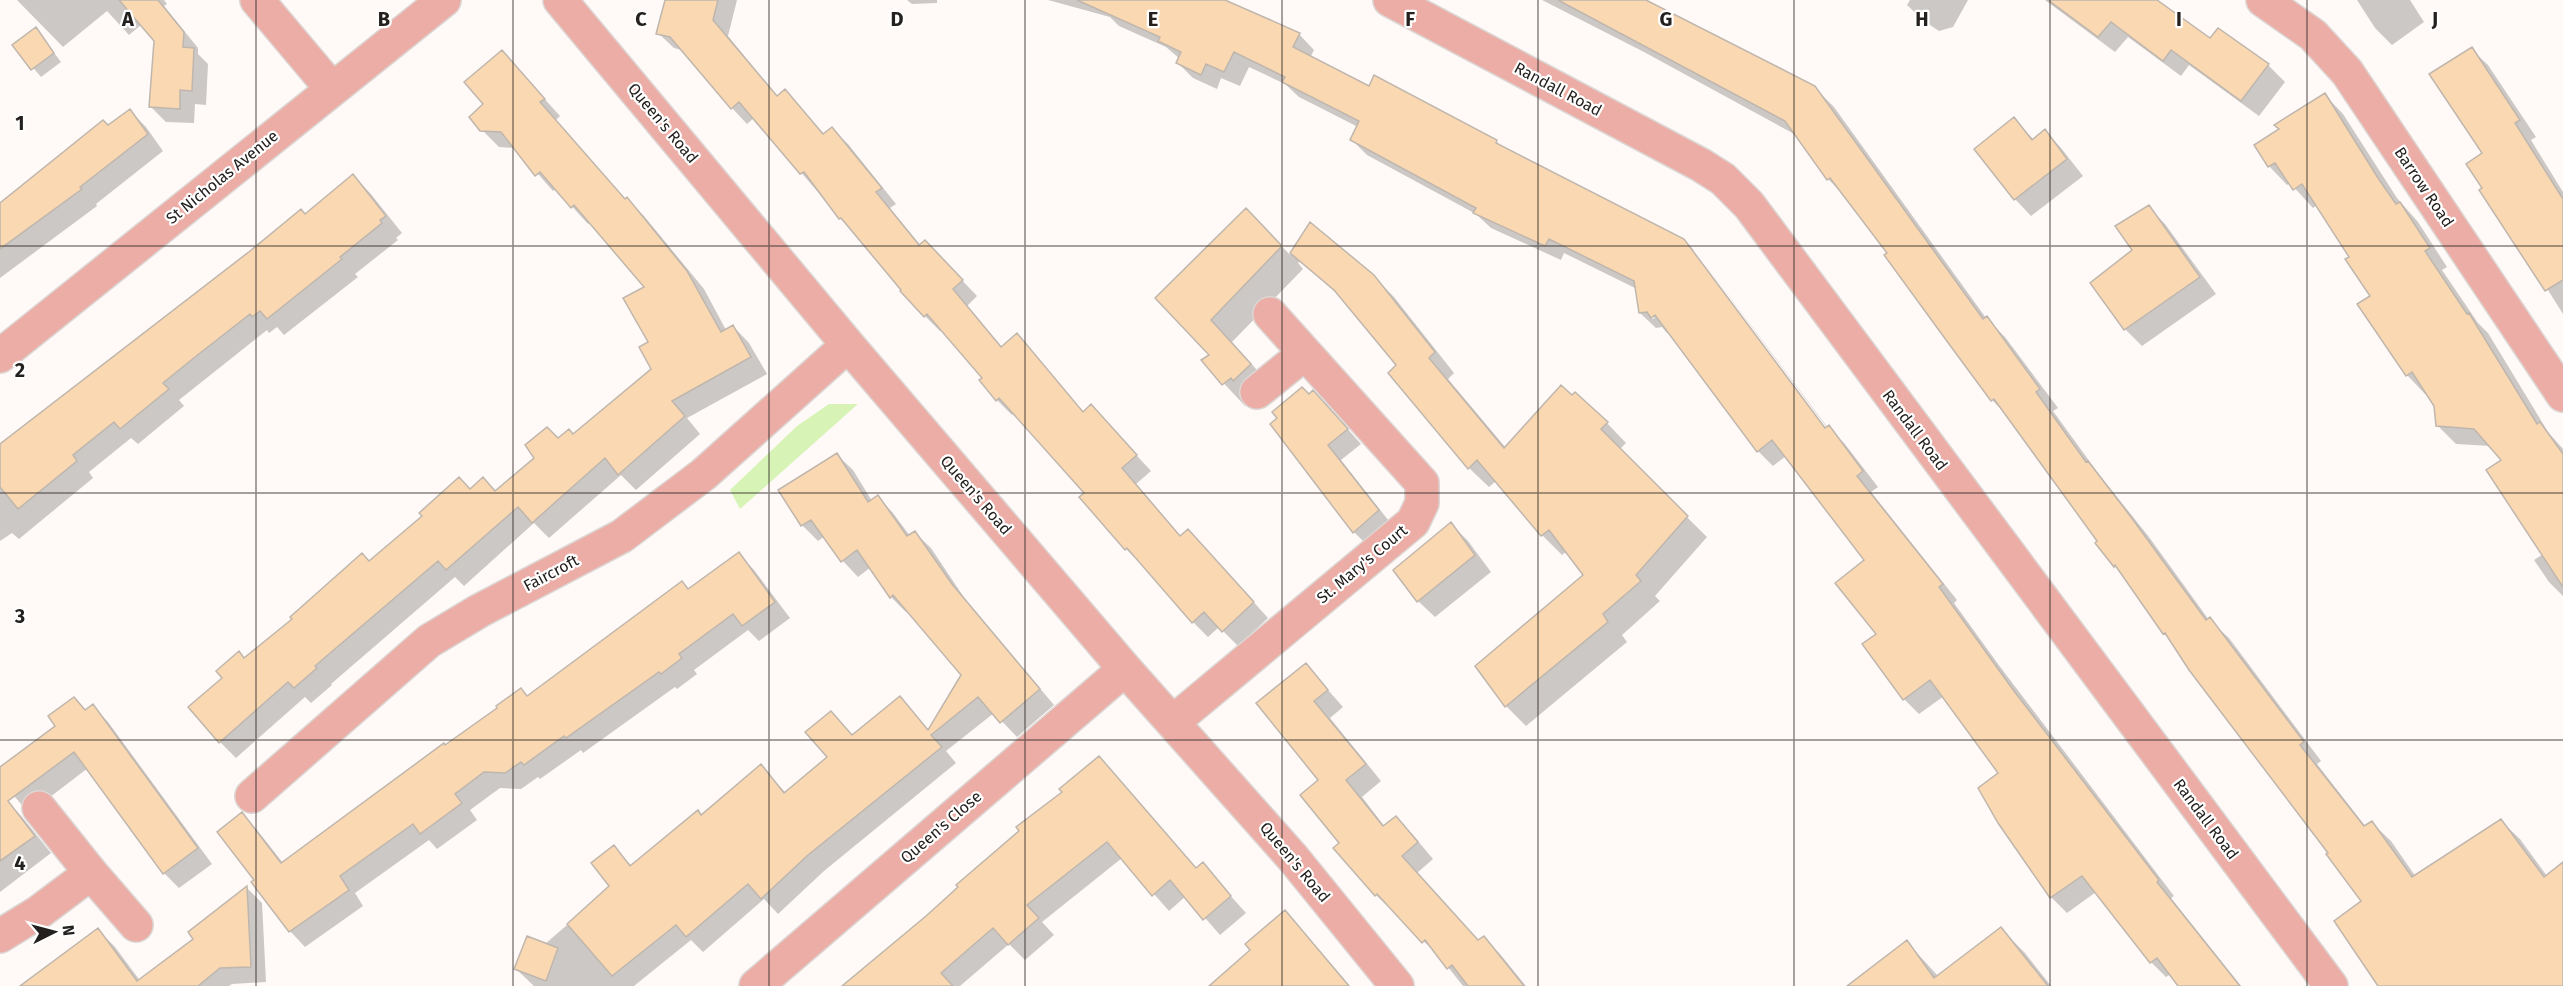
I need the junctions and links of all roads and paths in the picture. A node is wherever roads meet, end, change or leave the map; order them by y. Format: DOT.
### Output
graph roads {
  1 [pos="258,0"];
  2 [pos="444,0"];
  3 [pos="560,0"];
  4 [pos="1390,0"];
  5 [pos="2263,0"];
  6 [pos="332,89"];
  7 [pos="1270,314"];
  8 [pos="848,345"];
  9 [pos="1304,354"];
  10 [pos="0,356"];
  11 [pos="1257,392"];
  12 [pos="2563,395"];
  13 [pos="1125,669"];
  14 [pos="1173,722"];
  15 [pos="252,796"];
  16 [pos="39,808"];
  17 [pos="91,873"];
  18 [pos="136,925"];
  19 [pos="0,936"];
  20 [pos="756,986"];
  21 [pos="1397,986"];
  22 [pos="2331,986"];
  1 -- 6 [label="street"];
  2 -- 6 [label="street, St Nicholas Avenue"];
  3 -- 8 [label="street, Queen's Road"];
  4 -- 22 [label="street, Randall Road"];
  5 -- 12 [label="street, Barrow Road"];
  6 -- 10 [label="street, St Nicholas Avenue"];
  7 -- 9 [label="street, St. Mary's Court"];
  8 -- 13 [label="street, Queen's Road"];
  8 -- 15 [label="street, Faircroft"];
  9 -- 11 [label="street"];
  9 -- 14 [label="street, St. Mary's Court"];
  13 -- 14 [label="street, Queen's Road"];
  13 -- 20 [label="street, Queen's Close"];
  14 -- 21 [label="street, Queen's Road"];
  16 -- 17 [label="street"];
  17 -- 18 [label="street"];
  17 -- 19 [label="street"];
}
